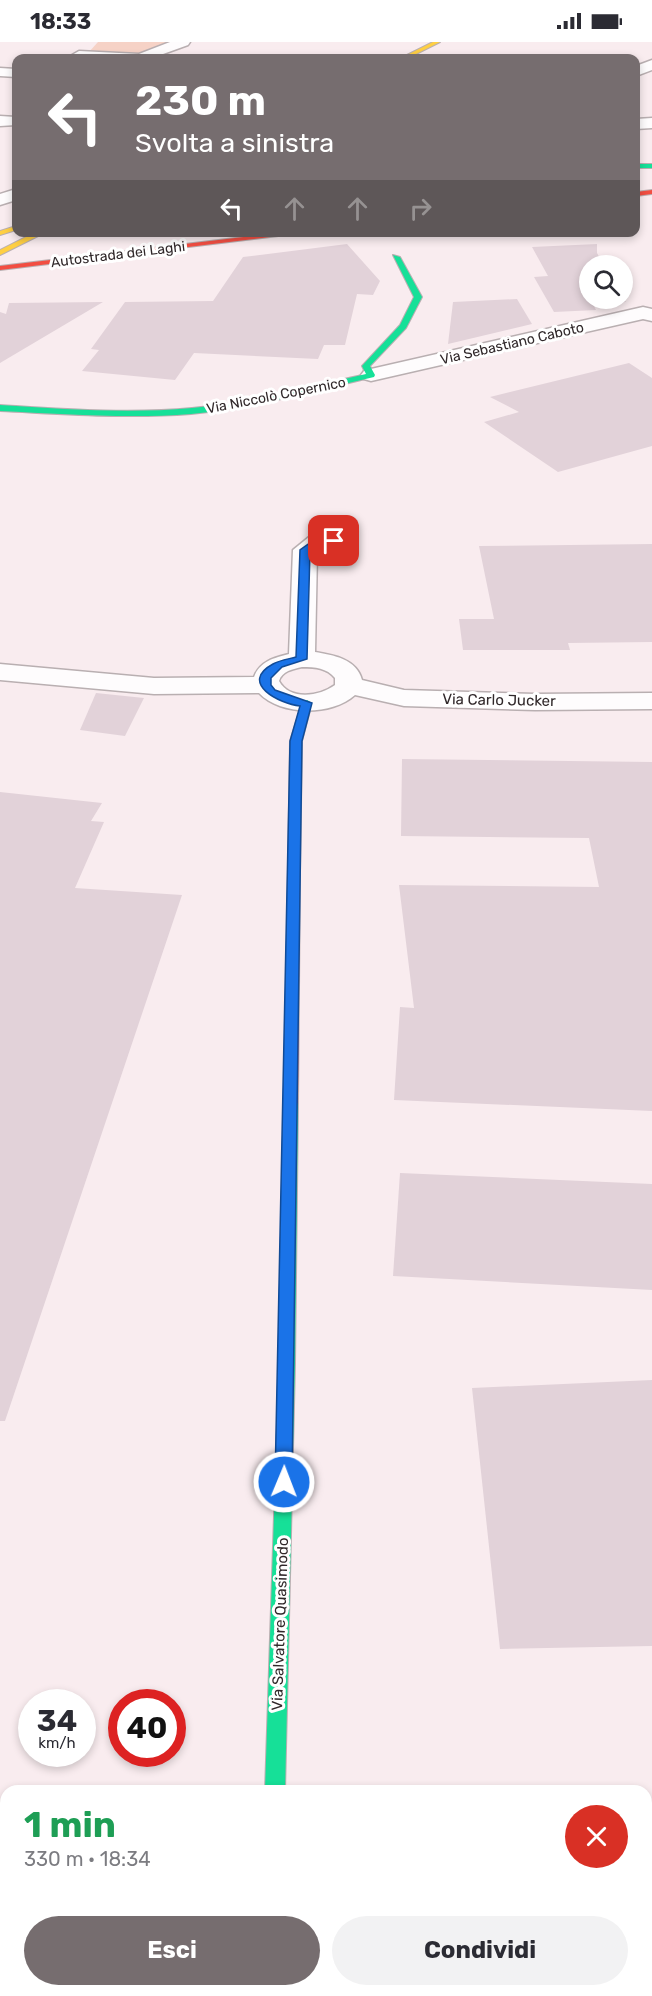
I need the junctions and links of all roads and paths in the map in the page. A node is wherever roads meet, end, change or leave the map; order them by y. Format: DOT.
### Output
graph roads {
  1 [pos="90,42"];
  2 [pos="183,42"];
  3 [pos="436,42"];
  4 [pos="80,54"];
  5 [pos="151,54"];
  6 [pos="412,54"];
  7 [pos="33,237"];
  8 [pos="163,237"];
  9 [pos="265,237"];
  10 [pos="0,255"];
  11 [pos="396,257"];
  12 [pos="0,268"];
  13 [pos="652,315"];
  14 [pos="371,375"];
  15 [pos="0,408"];
  16 [pos="334,541"];
  17 [pos="302,659"];
  18 [pos="0,672"];
  19 [pos="266,685"];
  20 [pos="348,685"];
  21 [pos="652,701"];
  22 [pos="307,703"];
  23 [pos="275,1785"];
  1 -- 4 [label="street"];
  2 -- 5 [label="street"];
  3 -- 6 [label="main road"];
  7 -- 10 [label="main road"];
  8 -- 10 [label="main road, Autostrada dei Laghi"];
  9 -- 12 [label="main road, Autostrada dei Laghi"];
  11 -- 14 [label="main road"];
  13 -- 14 [label="street, Via Sebastiano Caboto"];
  14 -- 15 [label="main road, Via Niccolò Copernico"];
  16 -- 17 [label="street"];
  17 -- 19 [label="street"];
  17 -- 20 [label="street"];
  18 -- 19 [label="street"];
  19 -- 22 [label="street"];
  20 -- 21 [label="street, Via Carlo Jucker"];
  20 -- 22 [label="street"];
  22 -- 23 [label="main road, Via Salvatore Quasimodo"];
}
